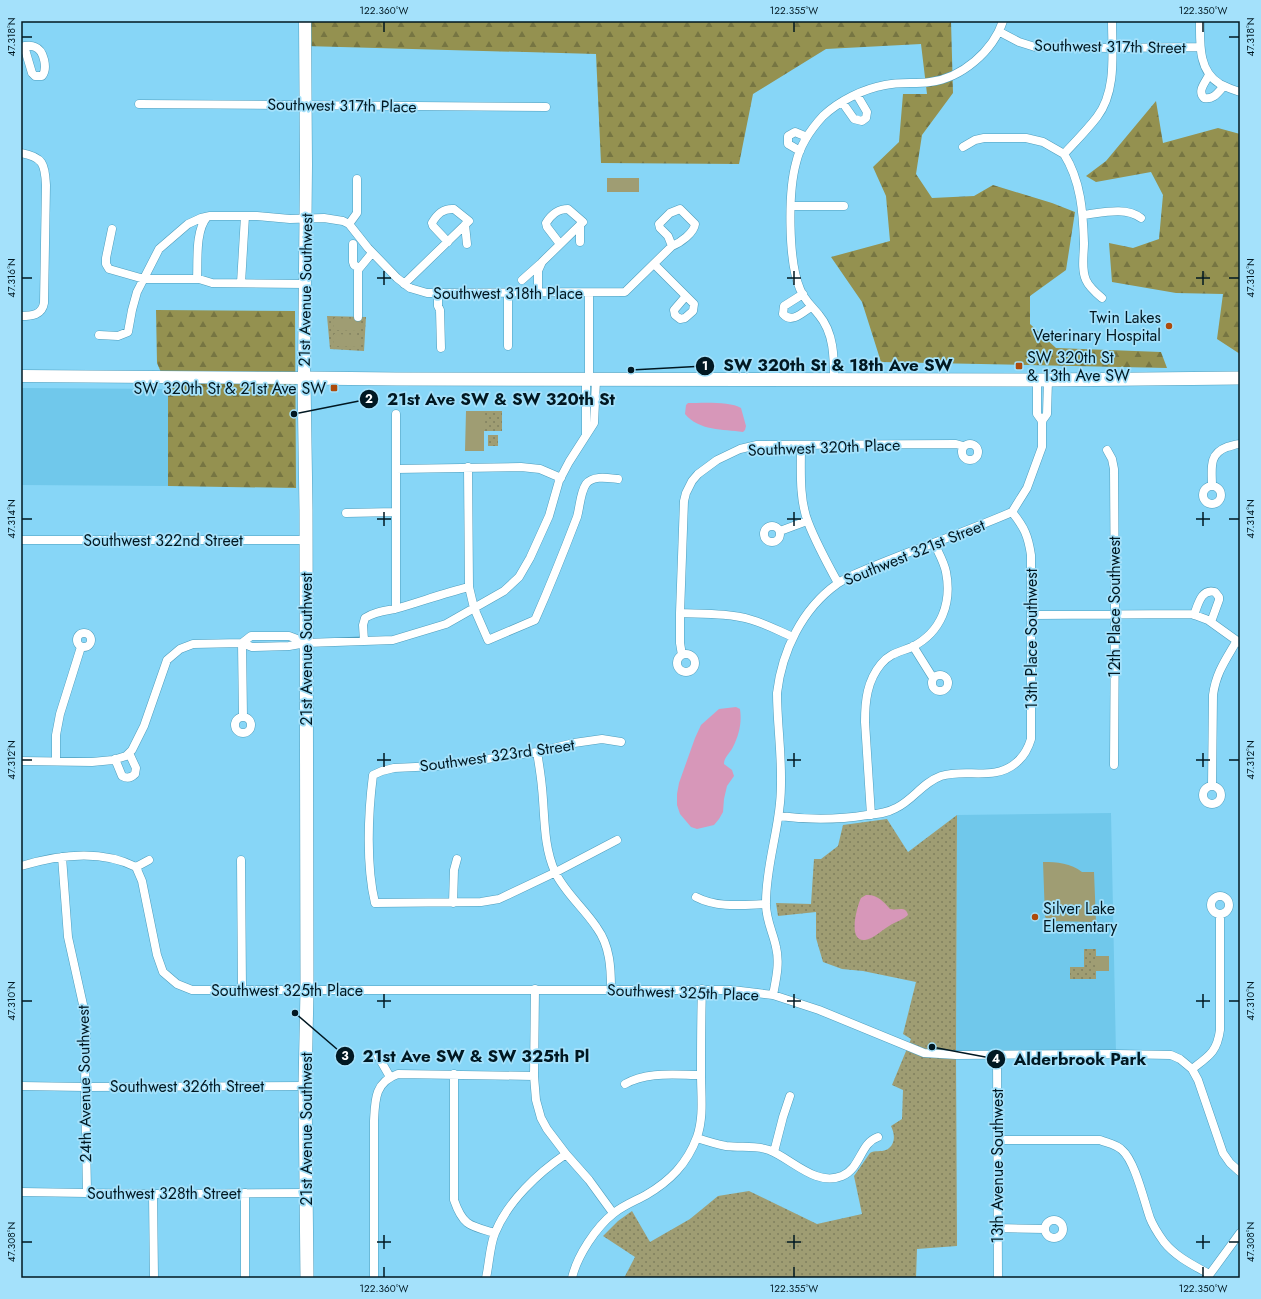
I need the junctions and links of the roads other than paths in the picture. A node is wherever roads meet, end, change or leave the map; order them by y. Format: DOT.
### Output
graph roads {
  1 [pos="304,21"];
  2 [pos="1003,21"];
  3 [pos="1112,21"];
  4 [pos="1200,21"];
  5 [pos="1000,32"];
  6 [pos="1200,47"];
  7 [pos="1112,48"];
  8 [pos="1209,75"];
  9 [pos="1224,86"];
  10 [pos="1240,92"];
  11 [pos="857,95"];
  12 [pos="842,102"];
  13 [pos="139,104"];
  14 [pos="306,105"];
  15 [pos="546,107"];
  16 [pos="807,137"];
  17 [pos="963,147"];
  18 [pos="800,151"];
  19 [pos="21,153"];
  20 [pos="1064,154"];
  21 [pos="358,179"];
  22 [pos="791,206"];
  23 [pos="844,206"];
  24 [pos="1083,215"];
  25 [pos="245,216"];
  26 [pos="207,217"];
  27 [pos="305,218"];
  28 [pos="1141,218"];
  29 [pos="349,224"];
  30 [pos="466,225"];
  31 [pos="580,225"];
  32 [pos="112,229"];
  33 [pos="448,242"];
  34 [pos="580,242"];
  35 [pos="353,244"];
  36 [pos="467,244"];
  37 [pos="560,244"];
  38 [pos="672,246"];
  39 [pos="372,253"];
  40 [pos="542,262"];
  41 [pos="654,264"];
  42 [pos="359,268"];
  43 [pos="144,279"];
  44 [pos="197,279"];
  45 [pos="522,280"];
  46 [pos="241,283"];
  47 [pos="305,284"];
  48 [pos="404,284"];
  49 [pos="508,293"];
  50 [pos="538,293"];
  51 [pos="590,293"];
  52 [pos="438,294"];
  53 [pos="803,294"];
  54 [pos="686,296"];
  55 [pos="1102,298"];
  56 [pos="811,307"];
  57 [pos="21,316"];
  58 [pos="358,317"];
  59 [pos="99,335"];
  60 [pos="508,346"];
  61 [pos="441,348"];
  62 [pos="21,376"];
  63 [pos="304,378"];
  64 [pos="1240,378"];
  65 [pos="834,379"];
  66 [pos="590,380"];
  67 [pos="1042,380"];
  68 [pos="396,414"];
  69 [pos="1240,444"];
  70 [pos="801,446"];
  71 [pos="963,446"];
  72 [pos="1107,450"];
  73 [pos="468,467"];
  74 [pos="396,469"];
  75 [pos="561,478"];
  76 [pos="618,479"];
  77 [pos="1212,486"];
  78 [pos="396,512"];
  79 [pos="1012,512"];
  80 [pos="346,513"];
  81 [pos="808,521"];
  82 [pos="780,532"];
  83 [pos="21,540"];
  84 [pos="306,540"];
  85 [pos="934,543"];
  86 [pos="838,583"];
  87 [pos="469,587"];
  88 [pos="396,608"];
  89 [pos="474,608"];
  90 [pos="680,613"];
  91 [pos="1115,615"];
  92 [pos="1194,615"];
  93 [pos="1031,616"];
  94 [pos="1211,622"];
  95 [pos="793,637"];
  96 [pos="364,642"];
  97 [pos="242,643"];
  98 [pos="306,643"];
  99 [pos="1238,643"];
  100 [pos="913,646"];
  101 [pos="81,647"];
  102 [pos="682,655"];
  103 [pos="933,678"];
  104 [pos="243,717"];
  105 [pos="621,742"];
  106 [pos="536,752"];
  107 [pos="127,755"];
  108 [pos="115,759"];
  109 [pos="21,760"];
  110 [pos="56,760"];
  111 [pos="1114,765"];
  112 [pos="1212,786"];
  113 [pos="871,814"];
  114 [pos="779,816"];
  115 [pos="617,840"];
  116 [pos="62,857"];
  117 [pos="458,858"];
  118 [pos="149,860"];
  119 [pos="240,860"];
  120 [pos="21,866"];
  121 [pos="136,867"];
  122 [pos="556,872"];
  123 [pos="696,897"];
  124 [pos="453,903"];
  125 [pos="765,904"];
  126 [pos="1220,914"];
  127 [pos="535,989"];
  128 [pos="611,989"];
  129 [pos="242,990"];
  130 [pos="307,990"];
  131 [pos="702,990"];
  132 [pos="773,995"];
  133 [pos="997,1055"];
  134 [pos="378,1056"];
  135 [pos="1192,1068"];
  136 [pos="454,1074"];
  137 [pos="701,1075"];
  138 [pos="534,1076"];
  139 [pos="390,1077"];
  140 [pos="625,1084"];
  141 [pos="21,1086"];
  142 [pos="305,1086"];
  143 [pos="85,1087"];
  144 [pos="790,1096"];
  145 [pos="878,1137"];
  146 [pos="696,1138"];
  147 [pos="998,1140"];
  148 [pos="774,1152"];
  149 [pos="566,1154"];
  150 [pos="1240,1172"];
  151 [pos="21,1192"];
  152 [pos="87,1192"];
  153 [pos="245,1193"];
  154 [pos="306,1193"];
  155 [pos="153,1194"];
  156 [pos="614,1213"];
  157 [pos="997,1228"];
  158 [pos="1045,1229"];
  159 [pos="495,1233"];
  160 [pos="1240,1235"];
  161 [pos="1208,1276"];
  162 [pos="154,1278"];
  163 [pos="245,1278"];
  164 [pos="307,1278"];
  165 [pos="374,1278"];
  166 [pos="486,1278"];
  167 [pos="572,1278"];
  168 [pos="998,1278"];
  1 -- 14 [label="main road, 21st Avenue Southwest"];
  2 -- 5 [label="street"];
  3 -- 7 [label="street"];
  4 -- 6 [label="street"];
  5 -- 7 [label="street, Southwest 317th Street"];
  5 -- 11 [label="street"];
  6 -- 7 [label="street, Southwest 317th Street"];
  6 -- 8 [label="street"];
  7 -- 20 [label="street"];
  8 -- 9 [label="street"];
  8 -- 9 [label="street"];
  9 -- 10 [label="street"];
  11 -- 12 [label="street"];
  11 -- 12 [label="street"];
  12 -- 16 [label="street"];
  13 -- 14 [label="street, Southwest 317th Place"];
  14 -- 15 [label="street, Southwest 317th Place"];
  14 -- 27 [label="main road, 21st Avenue Southwest"];
  16 -- 18 [label="street"];
  16 -- 18 [label="street"];
  17 -- 20 [label="street"];
  18 -- 22 [label="street"];
  19 -- 57 [label="street"];
  20 -- 24 [label="street"];
  21 -- 29 [label="street"];
  22 -- 23 [label="street"];
  22 -- 53 [label="street"];
  24 -- 28 [label="street"];
  24 -- 55 [label="street"];
  25 -- 26 [label="street"];
  25 -- 27 [label="street"];
  25 -- 46 [label="street"];
  26 -- 43 [label="street"];
  26 -- 44 [label="street"];
  27 -- 29 [label="street"];
  27 -- 47 [label="main road, 21st Avenue Southwest"];
  29 -- 39 [label="street, Southwest 318th Place"];
  30 -- 33 [label="street"];
  30 -- 33 [label="street"];
  30 -- 36 [label="street"];
  31 -- 34 [label="street"];
  31 -- 37 [label="street"];
  31 -- 37 [label="street"];
  32 -- 43 [label="street"];
  33 -- 48 [label="street"];
  35 -- 42 [label="street"];
  37 -- 40 [label="street"];
  38 -- 38 [label="street, Southwest 318th Place"];
  38 -- 41 [label="street, Southwest 318th Place"];
  39 -- 42 [label="street"];
  39 -- 48 [label="street, Southwest 318th Place"];
  40 -- 45 [label="street"];
  40 -- 50 [label="street"];
  41 -- 51 [label="street, Southwest 318th Place"];
  41 -- 54 [label="street"];
  42 -- 58 [label="street"];
  43 -- 44 [label="street"];
  43 -- 59 [label="street"];
  44 -- 46 [label="street"];
  46 -- 47 [label="street"];
  47 -- 63 [label="main road, 21st Avenue Southwest"];
  48 -- 52 [label="street, Southwest 318th Place"];
  49 -- 50 [label="street, Southwest 318th Place"];
  49 -- 52 [label="street, Southwest 318th Place"];
  49 -- 60 [label="street"];
  50 -- 51 [label="street, Southwest 318th Place"];
  51 -- 66 [label="street"];
  52 -- 61 [label="street"];
  53 -- 56 [label="street"];
  53 -- 56 [label="street"];
  56 -- 65 [label="street"];
  62 -- 63 [label="main road"];
  63 -- 66 [label="main road"];
  63 -- 84 [label="main road, 21st Avenue Southwest"];
  64 -- 67 [label="main road"];
  65 -- 66 [label="main road"];
  65 -- 67 [label="main road"];
  66 -- 75 [label="street"];
  67 -- 79 [label="street"];
  68 -- 74 [label="street"];
  69 -- 77 [label="street"];
  70 -- 71 [label="street, Southwest 320th Place"];
  70 -- 81 [label="street"];
  70 -- 90 [label="street, Southwest 320th Place"];
  72 -- 91 [label="street, 12th Place Southwest"];
  73 -- 74 [label="street"];
  73 -- 75 [label="street"];
  73 -- 87 [label="street"];
  74 -- 78 [label="street"];
  75 -- 89 [label="street"];
  76 -- 89 [label="street"];
  78 -- 80 [label="street"];
  78 -- 88 [label="street"];
  79 -- 85 [label="street, Southwest 321st Street"];
  79 -- 93 [label="street, 13th Place Southwest"];
  81 -- 82 [label="street"];
  81 -- 86 [label="street"];
  83 -- 84 [label="street, Southwest 322nd Street"];
  84 -- 98 [label="main road, 21st Avenue Southwest"];
  85 -- 86 [label="street, Southwest 321st Street"];
  85 -- 100 [label="street"];
  86 -- 95 [label="street, Southwest 321st Street"];
  87 -- 88 [label="street"];
  87 -- 89 [label="street"];
  88 -- 96 [label="street"];
  89 -- 96 [label="street"];
  90 -- 95 [label="street"];
  90 -- 102 [label="street"];
  91 -- 92 [label="street"];
  91 -- 93 [label="street"];
  91 -- 111 [label="street, 12th Place Southwest"];
  92 -- 94 [label="street"];
  92 -- 94 [label="street"];
  93 -- 113 [label="street, 13th Place Southwest"];
  94 -- 99 [label="street"];
  95 -- 114 [label="street, Southwest 321st Street"];
  96 -- 98 [label="street"];
  97 -- 98 [label="street"];
  97 -- 104 [label="street"];
  97 -- 107 [label="street"];
  98 -- 130 [label="main road, 21st Avenue Southwest"];
  99 -- 112 [label="street"];
  100 -- 103 [label="street"];
  100 -- 113 [label="street"];
  101 -- 110 [label="street"];
  105 -- 106 [label="street, Southwest 323rd Street"];
  106 -- 122 [label="street"];
  106 -- 124 [label="street, Southwest 323rd Street"];
  107 -- 108 [label="street"];
  107 -- 108 [label="street"];
  108 -- 110 [label="street"];
  109 -- 110 [label="street"];
  113 -- 114 [label="street"];
  114 -- 125 [label="street, Southwest 321st Street"];
  115 -- 122 [label="street"];
  116 -- 120 [label="street"];
  116 -- 121 [label="street"];
  116 -- 143 [label="street, 24th Avenue Southwest"];
  117 -- 124 [label="street"];
  118 -- 121 [label="street"];
  119 -- 129 [label="street"];
  121 -- 129 [label="street, Southwest 325th Place"];
  122 -- 124 [label="street"];
  122 -- 128 [label="street"];
  123 -- 125 [label="street"];
  125 -- 132 [label="street, Southwest 321st Street"];
  126 -- 135 [label="street"];
  127 -- 128 [label="street, Southwest 325th Place"];
  127 -- 130 [label="street, Southwest 325th Place"];
  127 -- 138 [label="street"];
  128 -- 131 [label="street, Southwest 325th Place"];
  129 -- 130 [label="street, Southwest 325th Place"];
  130 -- 142 [label="main road, 21st Avenue Southwest"];
  131 -- 132 [label="street, Southwest 325th Place"];
  131 -- 137 [label="street"];
  132 -- 133 [label="street, Southwest 325th Place"];
  133 -- 135 [label="street, Southwest 325th Place"];
  133 -- 147 [label="street, 13th Avenue Southwest"];
  134 -- 139 [label="street"];
  135 -- 150 [label="street"];
  136 -- 138 [label="street"];
  136 -- 139 [label="street"];
  136 -- 159 [label="street"];
  137 -- 140 [label="street"];
  137 -- 146 [label="street"];
  138 -- 149 [label="street"];
  139 -- 165 [label="street"];
  141 -- 143 [label="street, Southwest 326th Street"];
  142 -- 143 [label="street, Southwest 326th Street"];
  142 -- 154 [label="main road, 21st Avenue Southwest"];
  143 -- 152 [label="street, 24th Avenue Southwest"];
  144 -- 148 [label="street"];
  145 -- 148 [label="street"];
  146 -- 148 [label="street"];
  146 -- 156 [label="street"];
  147 -- 157 [label="street, 13th Avenue Southwest"];
  147 -- 161 [label="street"];
  149 -- 156 [label="street"];
  149 -- 159 [label="street"];
  151 -- 152 [label="street, Southwest 328th Street"];
  152 -- 155 [label="street, Southwest 328th Street"];
  153 -- 154 [label="street, Southwest 328th Street"];
  153 -- 155 [label="street, Southwest 328th Street"];
  153 -- 163 [label="street"];
  154 -- 164 [label="main road, 21st Avenue Southwest"];
  155 -- 162 [label="street"];
  156 -- 167 [label="street"];
  157 -- 158 [label="street"];
  157 -- 168 [label="street, 13th Avenue Southwest"];
  159 -- 166 [label="street"];
  160 -- 161 [label="street"];
}
